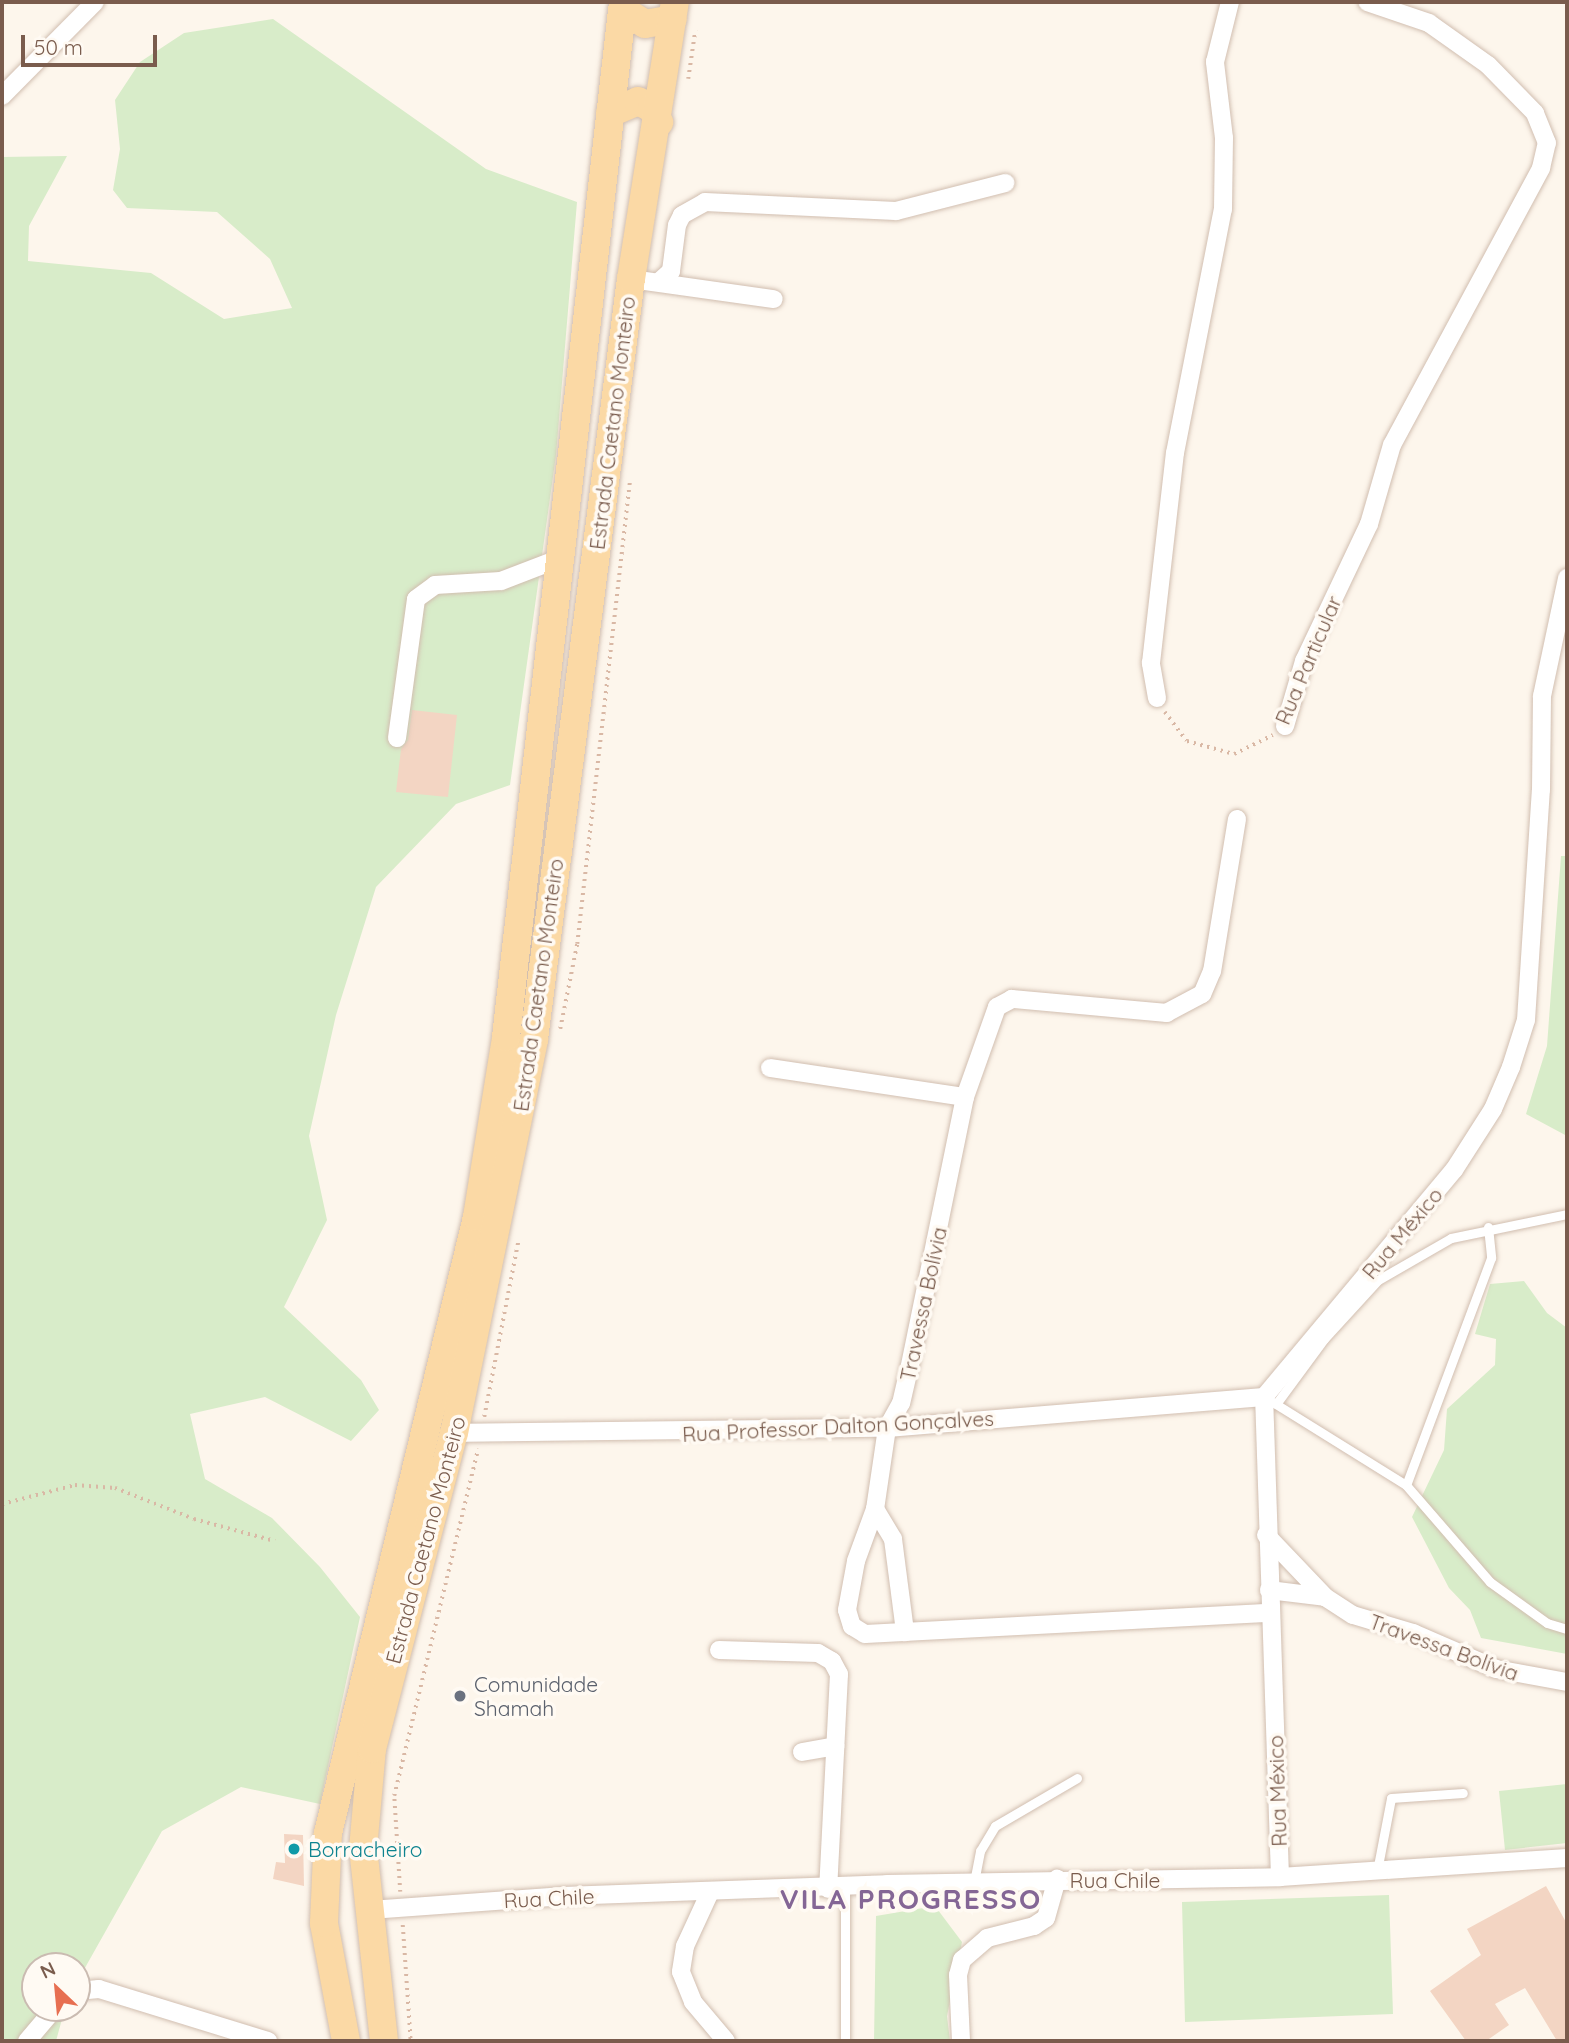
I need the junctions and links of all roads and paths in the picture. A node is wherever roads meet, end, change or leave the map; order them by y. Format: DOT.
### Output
graph roads {
  1 [pos="95,2"];
  2 [pos="1230,2"];
  3 [pos="1367,2"];
  4 [pos="623,6"];
  5 [pos="674,10"];
  6 [pos="2,96"];
  7 [pos="610,113"];
  8 [pos="659,122"];
  9 [pos="1004,183"];
  10 [pos="631,279"];
  11 [pos="660,281"];
  12 [pos="774,299"];
  13 [pos="558,559"];
  14 [pos="1567,578"];
  15 [pos="1157,698"];
  16 [pos="1285,726"];
  17 [pos="397,738"];
  18 [pos="1237,819"];
  19 [pos="770,1068"];
  20 [pos="965,1097"];
  21 [pos="1567,1214"];
  22 [pos="1488,1227"];
  23 [pos="1270,1400"];
  24 [pos="887,1428"];
  25 [pos="454,1433"];
  26 [pos="1406,1485"];
  27 [pos="2,1504"];
  28 [pos="875,1509"];
  29 [pos="1266,1535"];
  30 [pos="275,1541"];
  31 [pos="1269,1590"];
  32 [pos="1325,1597"];
  33 [pos="1270,1613"];
  34 [pos="1567,1629"];
  35 [pos="905,1632"];
  36 [pos="719,1650"];
  37 [pos="1567,1682"];
  38 [pos="835,1746"];
  39 [pos="802,1752"];
  40 [pos="1077,1778"];
  41 [pos="1462,1793"];
  42 [pos="1567,1858"];
  43 [pos="1377,1871"];
  44 [pos="1280,1877"];
  45 [pos="1057,1879"];
  46 [pos="974,1882"];
  47 [pos="837,1888"];
  48 [pos="710,1892"];
  49 [pos="370,1910"];
  50 [pos="91,1990"];
  51 [pos="43,2022"];
  52 [pos="27,2041"];
  53 [pos="268,2041"];
  54 [pos="346,2041"];
  55 [pos="384,2041"];
  56 [pos="726,2041"];
  57 [pos="845,2041"];
  58 [pos="961,2041"];
  1 -- 6 [label="street"];
  2 -- 15 [label="street"];
  3 -- 16 [label="street, Rua Particular"];
  4 -- 5 [label="main road"];
  4 -- 7 [label="main road, Estrada Caetano Monteiro"];
  5 -- 8 [label="main road, Estrada Caetano Monteiro"];
  7 -- 8 [label="main road"];
  7 -- 13 [label="main road, Estrada Caetano Monteiro"];
  8 -- 10 [label="main road, Estrada Caetano Monteiro"];
  9 -- 11 [label="street"];
  10 -- 11 [label="street"];
  10 -- 25 [label="main road, Estrada Caetano Monteiro"];
  11 -- 12 [label="street"];
  13 -- 17 [label="street"];
  13 -- 54 [label="main road, Estrada Caetano Monteiro"];
  14 -- 23 [label="street, Rua México"];
  15 -- 16 [label="path, Rua Particular"];
  18 -- 20 [label="street, Travessa Bolívia"];
  19 -- 20 [label="street"];
  20 -- 24 [label="street, Travessa Bolívia"];
  21 -- 22 [label="lane"];
  22 -- 23 [label="lane"];
  22 -- 26 [label="lane"];
  23 -- 24 [label="street, Rua Professor Dalton Gonçalves"];
  23 -- 26 [label="lane"];
  23 -- 29 [label="street, Rua México"];
  24 -- 25 [label="street, Rua Professor Dalton Gonçalves"];
  24 -- 28 [label="street, Travessa Bolívia"];
  25 -- 49 [label="main road, Estrada Caetano Monteiro"];
  26 -- 34 [label="lane"];
  27 -- 30 [label="path"];
  28 -- 35 [label="street"];
  28 -- 35 [label="street, Travessa Bolívia"];
  29 -- 31 [label="street, Rua México"];
  29 -- 32 [label="street, Travessa Bolívia"];
  31 -- 32 [label="street, Travessa Bolívia"];
  31 -- 33 [label="street, Rua México"];
  32 -- 37 [label="street, Travessa Bolívia"];
  33 -- 35 [label="street, Travessa Bolívia"];
  33 -- 44 [label="street, Rua México"];
  36 -- 38 [label="street"];
  38 -- 39 [label="street"];
  38 -- 47 [label="street"];
  40 -- 46 [label="lane"];
  41 -- 43 [label="lane"];
  42 -- 43 [label="street, Rua Chile"];
  43 -- 44 [label="street, Rua Chile"];
  44 -- 45 [label="street, Rua Chile"];
  45 -- 46 [label="street, Rua Chile"];
  45 -- 58 [label="street"];
  46 -- 47 [label="street, Rua Chile"];
  47 -- 48 [label="street, Rua Chile"];
  47 -- 57 [label="lane"];
  48 -- 49 [label="street, Rua Chile"];
  48 -- 56 [label="street"];
  49 -- 55 [label="main road, Estrada Caetano Monteiro"];
  50 -- 53 [label="street"];
  51 -- 52 [label="street"];
}
